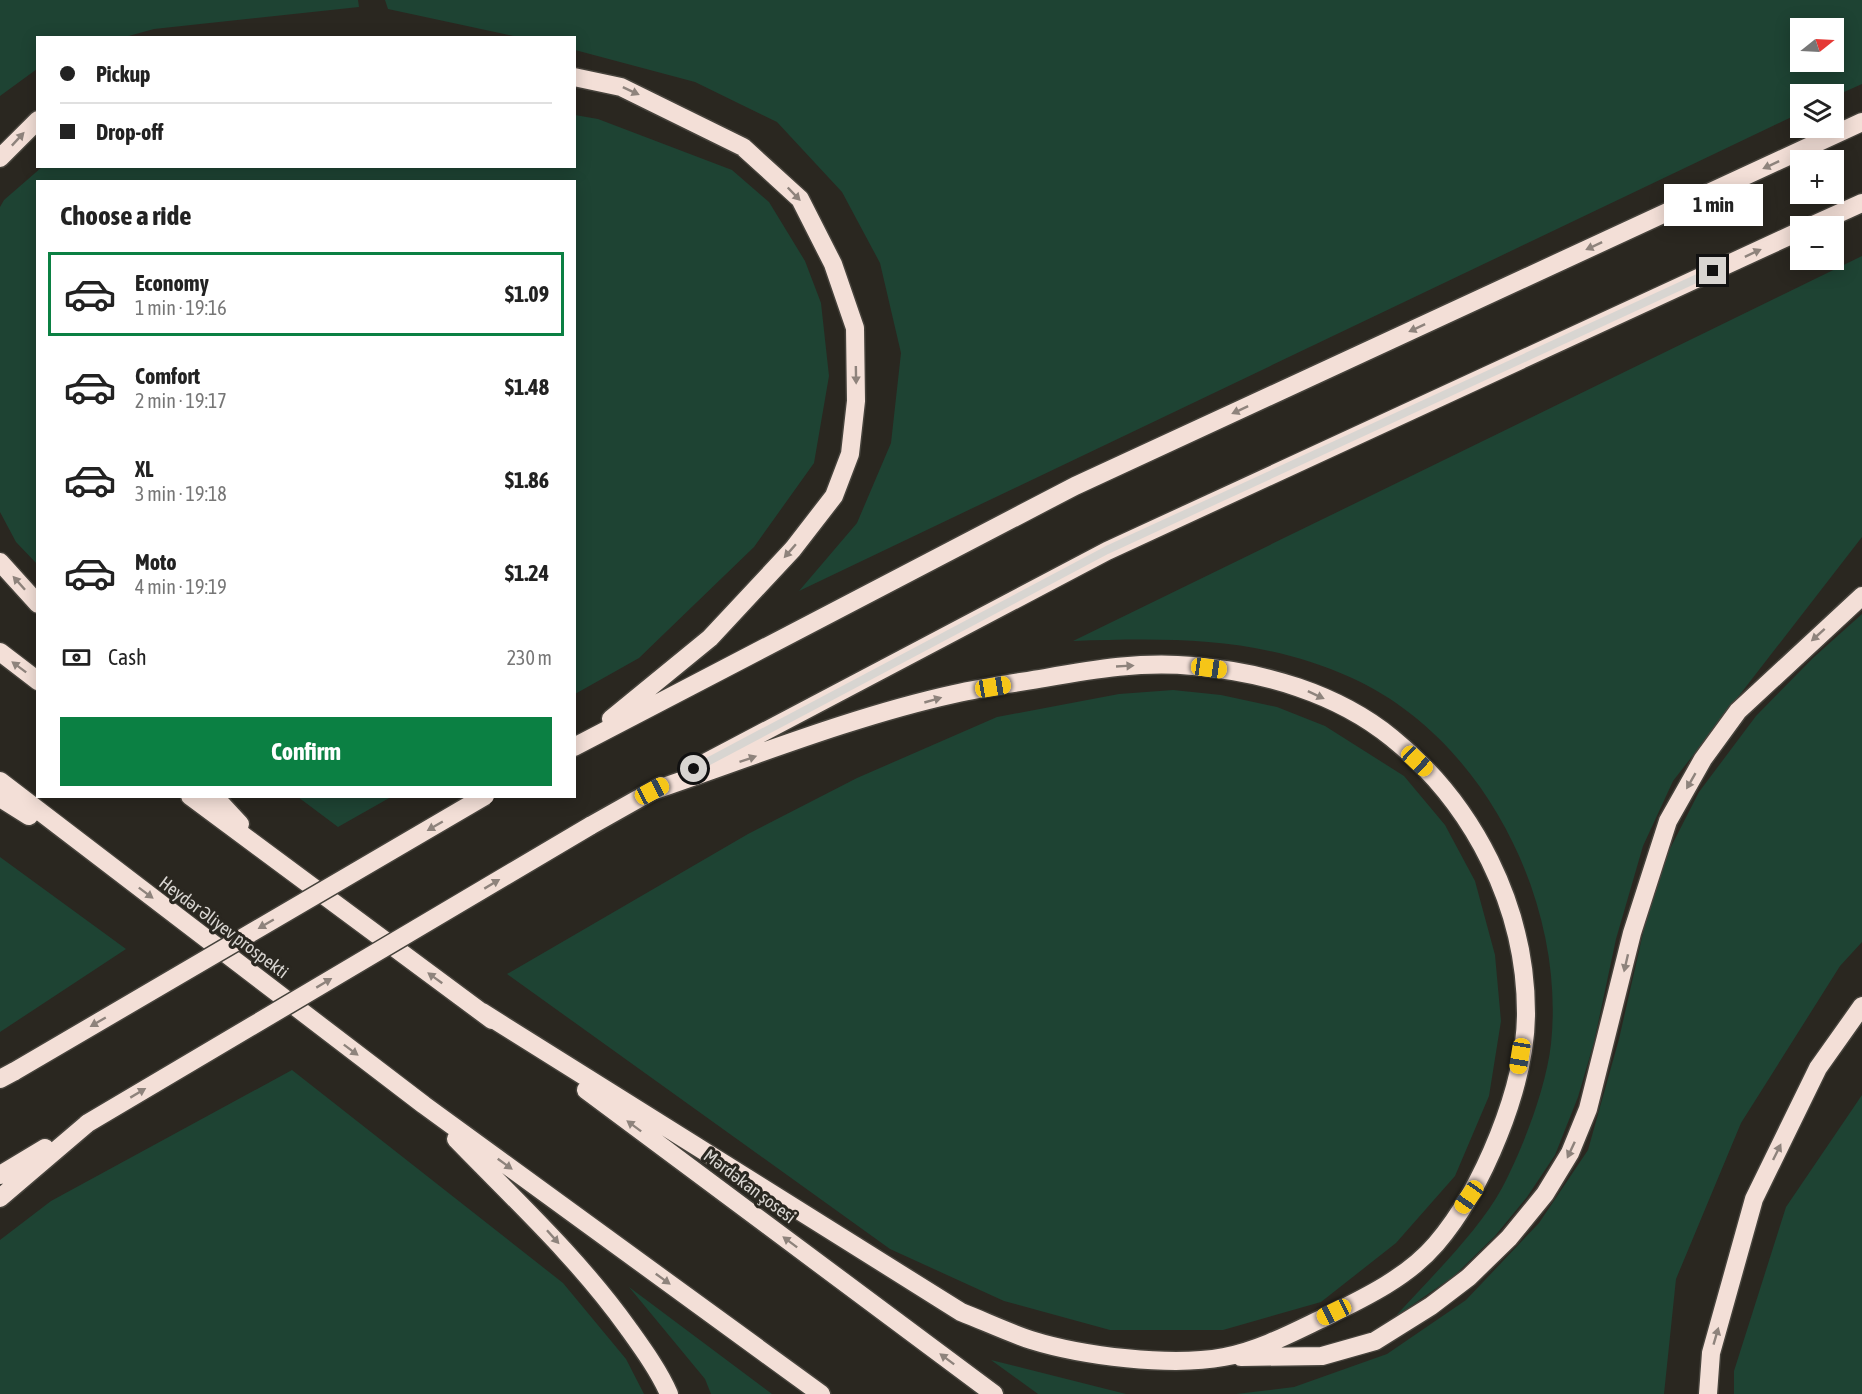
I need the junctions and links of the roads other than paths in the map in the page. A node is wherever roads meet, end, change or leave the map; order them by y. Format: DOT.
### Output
graph roads {
  1 [pos="576,77"];
  2 [pos="36,122"];
  3 [pos="1862,122"];
  4 [pos="0,158"];
  5 [pos="1862,203"];
  6 [pos="1833,216"];
  7 [pos="1790,236"];
  8 [pos="0,562"];
  9 [pos="1862,596"];
  10 [pos="36,602"];
  11 [pos="0,652"];
  12 [pos="36,679"];
  13 [pos="580,744"];
  14 [pos="0,781"];
  15 [pos="652,791"];
  16 [pos="0,798"];
  17 [pos="193,798"];
  18 [pos="216,798"];
  19 [pos="482,798"];
  20 [pos="279,864"];
  21 [pos="122,875"];
  22 [pos="1862,1006"];
  23 [pos="482,1012"];
  24 [pos="8,1075"];
  25 [pos="424,1105"];
  26 [pos="88,1123"];
  27 [pos="0,1175"];
  28 [pos="0,1198"];
  29 [pos="1225,1357"];
  30 [pos="669,1394"];
  31 [pos="821,1394"];
  32 [pos="994,1394"];
  33 [pos="1708,1394"];
  1 -- 13 [label="highway, one-way"];
  4 -- 2 [label="highway, one-way"];
  3 -- 13 [label="highway, one-way"];
  5 -- 6 [label="highway"];
  15 -- 7 [label="highway, one-way"];
  10 -- 8 [label="highway, one-way"];
  9 -- 29 [label="highway, one-way"];
  12 -- 11 [label="highway, one-way"];
  14 -- 21 [label="highway, Heydər Əliyev prospekti"];
  26 -- 15 [label="highway, one-way, bridge"];
  15 -- 29 [label="highway, one-way"];
  16 -- 21 [label="highway"];
  17 -- 20 [label="highway"];
  18 -- 20 [label="highway"];
  19 -- 24 [label="highway, one-way, bridge"];
  23 -- 20 [label="highway, one-way"];
  21 -- 25 [label="highway, Heydər Əliyev prospekti, one-way"];
  33 -- 22 [label="highway, one-way"];
  23 -- 29 [label="highway"];
  32 -- 23 [label="highway, Mərdəkan şosesi, one-way"];
  25 -- 30 [label="highway, one-way"];
  25 -- 31 [label="highway, one-way"];
  26 -- 27 [label="highway"];
  26 -- 28 [label="highway"];
}
